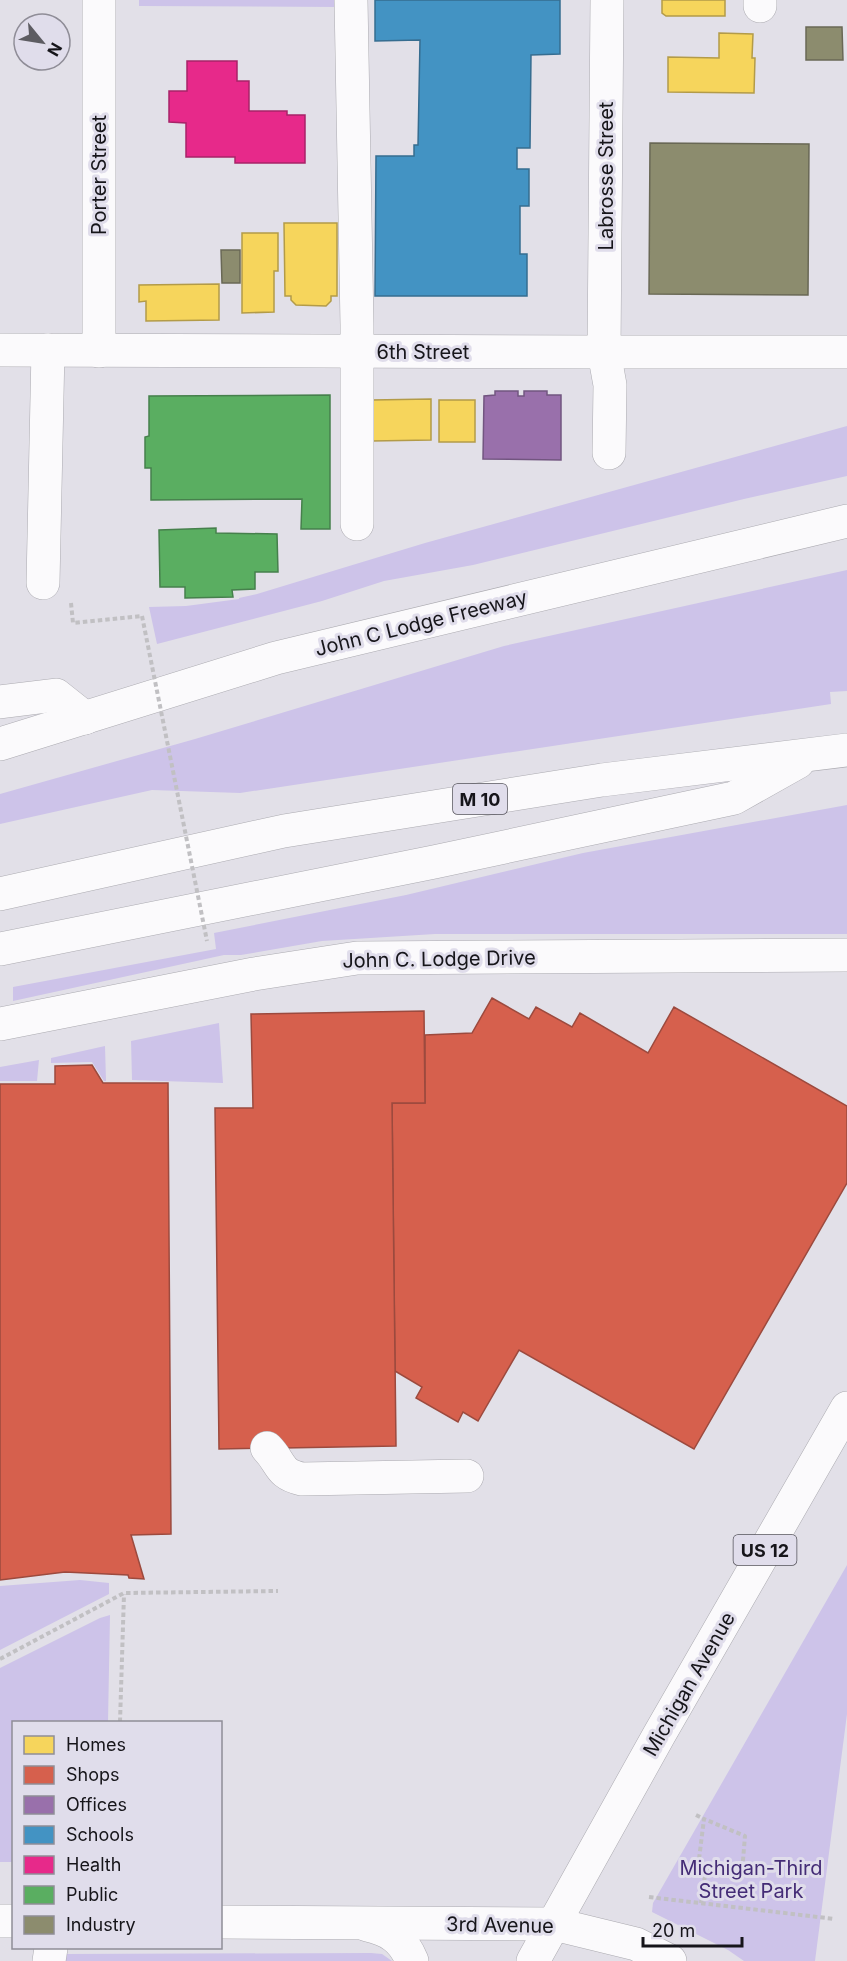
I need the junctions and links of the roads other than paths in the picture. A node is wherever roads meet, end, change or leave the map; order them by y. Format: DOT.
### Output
graph roads {
  1 [pos="99,0"];
  2 [pos="351,0"];
  3 [pos="607,0"];
  4 [pos="0,350"];
  5 [pos="48,350"];
  6 [pos="99,351"];
  7 [pos="357,351"];
  8 [pos="604,352"];
  9 [pos="847,352"];
  10 [pos="609,453"];
  11 [pos="847,521"];
  12 [pos="357,524"];
  13 [pos="57,591"];
  14 [pos="0,702"];
  15 [pos="86,718"];
  16 [pos="0,744"];
  17 [pos="847,750"];
  18 [pos="814,753"];
  19 [pos="0,894"];
  20 [pos="0,949"];
  21 [pos="847,955"];
  22 [pos="0,1024"];
  23 [pos="847,1408"];
  24 [pos="267,1448"];
  25 [pos="466,1476"];
  26 [pos="222,1922"];
  27 [pos="359,1923"];
  28 [pos="554,1924"];
  29 [pos="412,1961"];
  30 [pos="533,1961"];
  31 [pos="670,1961"];
  1 -- 6 [label="main road, Porter Street"];
  2 -- 7 [label="main road"];
  3 -- 8 [label="main road, Labrosse Street"];
  4 -- 5 [label="main road, 6th Street"];
  5 -- 6 [label="main road, 6th Street"];
  5 -- 13 [label="main road"];
  6 -- 7 [label="main road, 6th Street"];
  7 -- 8 [label="main road, 6th Street"];
  7 -- 12 [label="main road"];
  8 -- 9 [label="main road, 6th Street"];
  8 -- 10 [label="main road, Labrosse Street"];
  11 -- 15 [label="main road, John C Lodge Freeway"];
  14 -- 15 [label="main road"];
  15 -- 16 [label="main road, John C Lodge Freeway"];
  17 -- 18 [label="main road, M 10"];
  18 -- 19 [label="main road, M 10"];
  18 -- 20 [label="main road"];
  21 -- 22 [label="main road, John C. Lodge Drive"];
  23 -- 28 [label="main road, Michigan Avenue / US 12"];
  24 -- 25 [label="main road"];
  26 -- 27 [label="main road, 3rd Avenue"];
  27 -- 28 [label="main road, 3rd Avenue"];
  27 -- 29 [label="main road, 3rd Avenue"];
  28 -- 30 [label="main road, Michigan Avenue / US 12"];
  28 -- 31 [label="main road, 3rd Avenue"];
}
